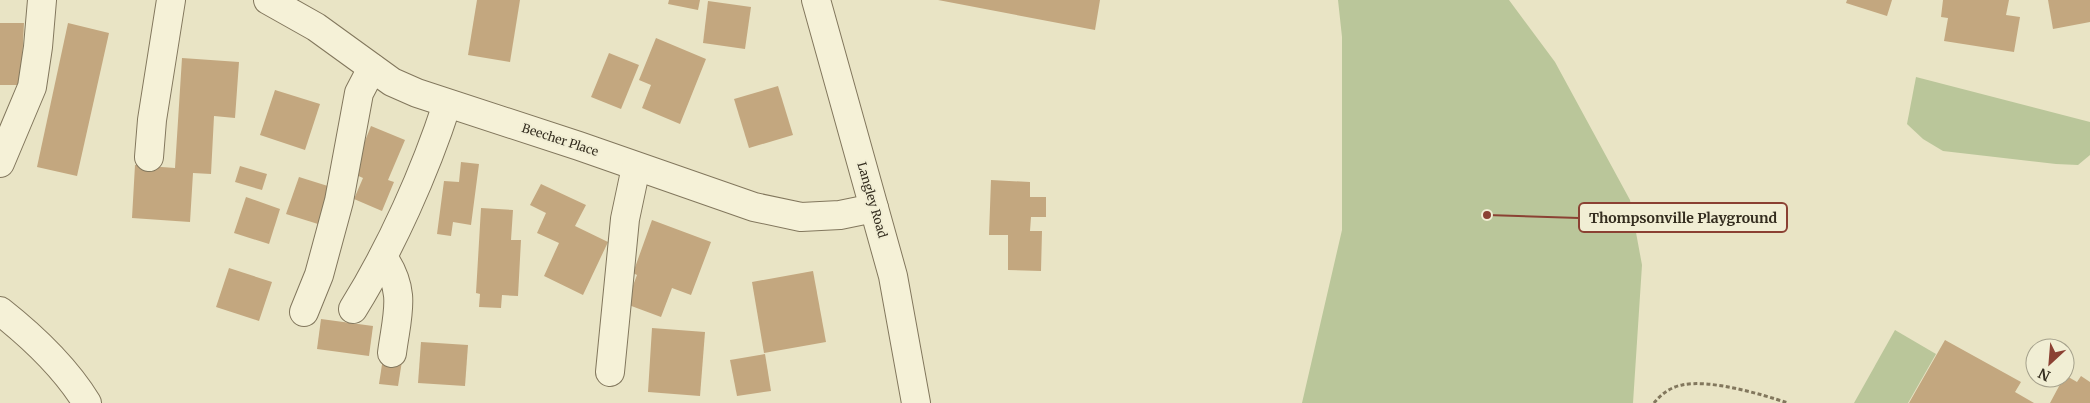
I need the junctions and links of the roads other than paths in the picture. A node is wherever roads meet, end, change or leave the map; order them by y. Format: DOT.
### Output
graph roads {
  1 [pos="42,0"];
  2 [pos="171,0"];
  3 [pos="268,0"];
  4 [pos="816,0"];
  5 [pos="372,68"];
  6 [pos="447,104"];
  7 [pos="149,157"];
  8 [pos="0,163"];
  9 [pos="636,167"];
  10 [pos="874,208"];
  11 [pos="384,257"];
  12 [pos="353,309"];
  13 [pos="0,311"];
  14 [pos="304,312"];
  15 [pos="392,353"];
  16 [pos="610,372"];
  17 [pos="87,403"];
  18 [pos="916,403"];
  1 -- 8 [label="street"];
  2 -- 7 [label="street"];
  3 -- 5 [label="street, Beecher Place"];
  4 -- 10 [label="street, Langley Road"];
  5 -- 6 [label="street, Beecher Place"];
  5 -- 14 [label="street"];
  6 -- 9 [label="street, Beecher Place"];
  6 -- 11 [label="street"];
  9 -- 10 [label="street, Beecher Place"];
  9 -- 16 [label="street"];
  10 -- 18 [label="street, Langley Road"];
  11 -- 12 [label="street"];
  11 -- 15 [label="street"];
  13 -- 17 [label="street"];
}
